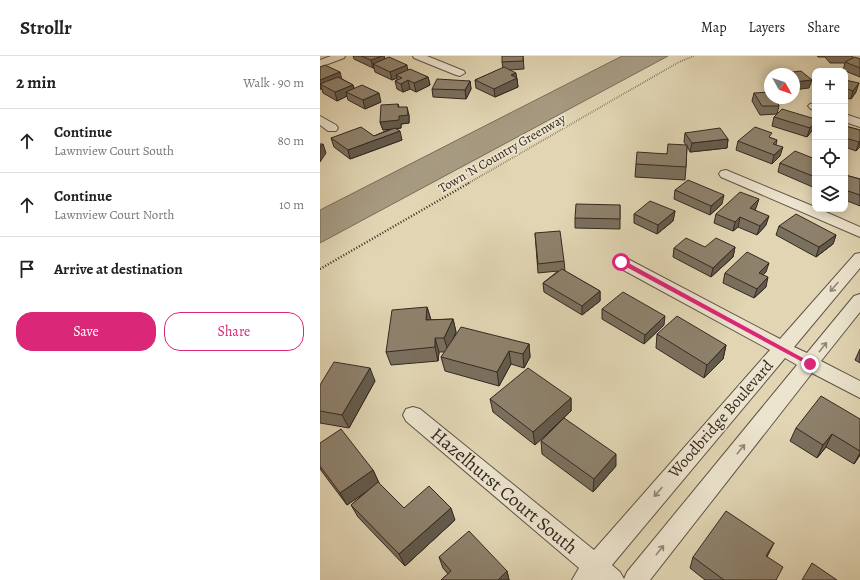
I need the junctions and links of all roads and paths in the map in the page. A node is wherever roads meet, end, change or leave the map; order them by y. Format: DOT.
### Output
graph roads {
  1 [pos="340,56"];
  2 [pos="418,56"];
  3 [pos="694,56"];
  4 [pos="320,64"];
  5 [pos="460,73"];
  6 [pos="848,119"];
  7 [pos="320,120"];
  8 [pos="860,123"];
  9 [pos="332,128"];
  10 [pos="726,174"];
  11 [pos="860,232"];
  12 [pos="860,258"];
  13 [pos="621,262"];
  14 [pos="320,269"];
  15 [pos="860,300"];
  16 [pos="782,348"];
  17 [pos="810,364"];
  18 [pos="860,390"];
  19 [pos="413,415"];
  20 [pos="597,576"];
  21 [pos="635,580"];
  1 -- 4 [label="street"];
  2 -- 5 [label="street"];
  3 -- 14 [label="path, Town 'N Country Greenway"];
  6 -- 8 [label="street"];
  7 -- 9 [label="street"];
  10 -- 11 [label="street"];
  12 -- 16 [label="street, Woodbridge Boulevard, one-way"];
  13 -- 16 [label="street"];
  17 -- 15 [label="street, Woodbridge Boulevard, one-way"];
  16 -- 17 [label="street"];
  16 -- 20 [label="street, Woodbridge Boulevard, one-way"];
  17 -- 18 [label="street"];
  21 -- 17 [label="street, Woodbridge Boulevard, one-way"];
  19 -- 20 [label="street, Hazelhurst Court South"];
}
